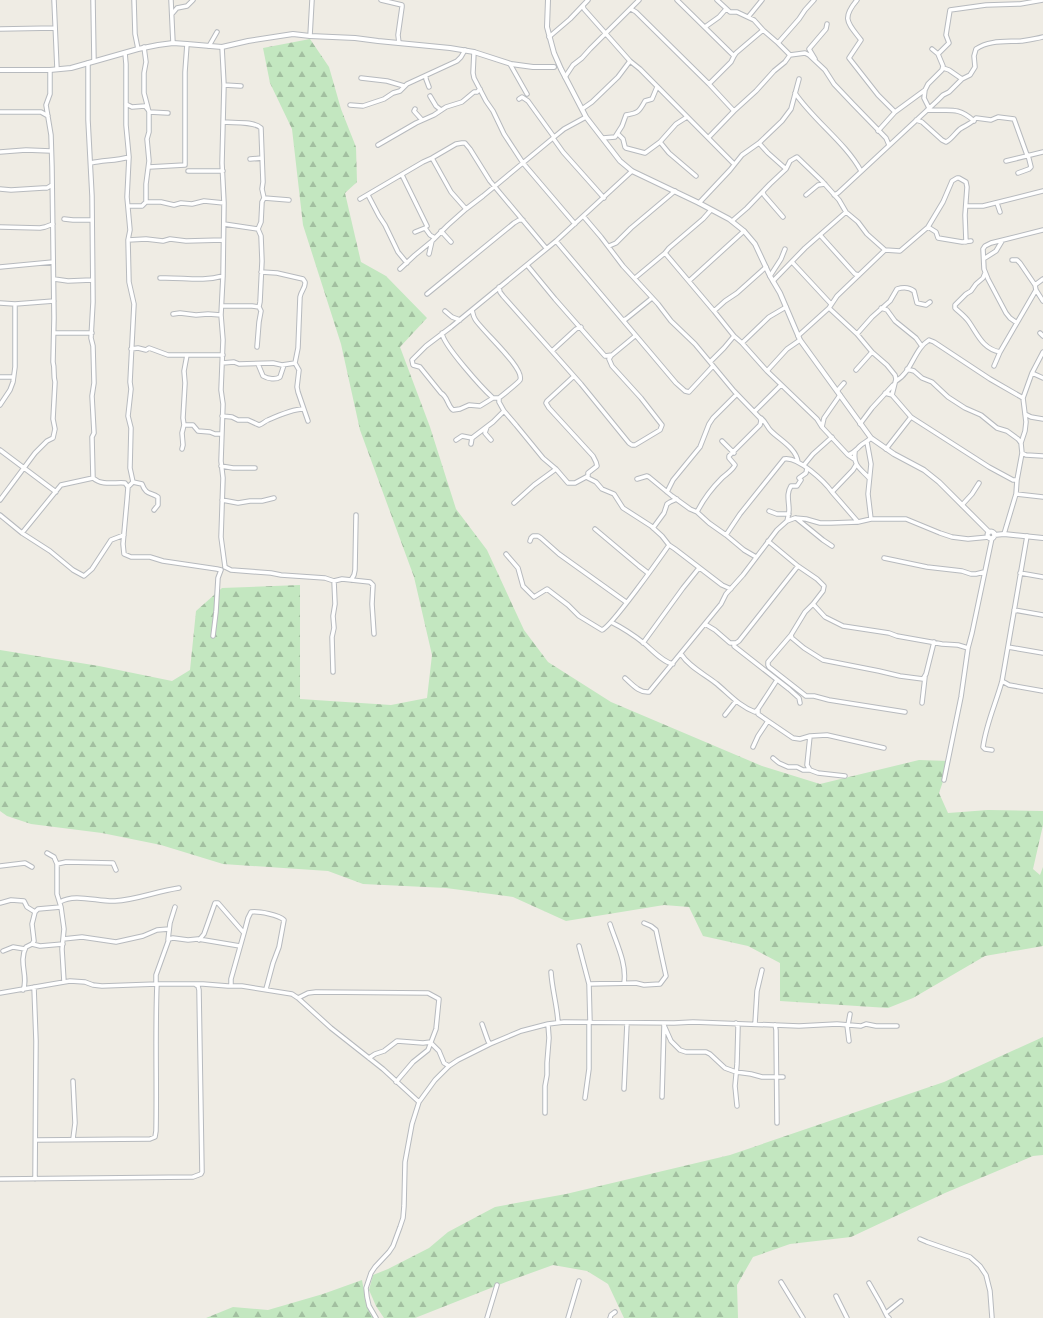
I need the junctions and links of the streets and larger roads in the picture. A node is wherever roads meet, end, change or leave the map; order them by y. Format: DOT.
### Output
graph roads {
  1 [pos="54,0"];
  2 [pos="93,0"];
  3 [pos="134,0"];
  4 [pos="171,0"];
  5 [pos="194,0"];
  6 [pos="312,0"];
  7 [pos="381,0"];
  8 [pos="403,0"];
  9 [pos="548,0"];
  10 [pos="588,0"];
  11 [pos="639,0"];
  12 [pos="677,0"];
  13 [pos="717,0"];
  14 [pos="762,0"];
  15 [pos="814,0"];
  16 [pos="857,0"];
  17 [pos="1043,0"];
  18 [pos="1007,2"];
  19 [pos="402,5"];
  20 [pos="582,8"];
  21 [pos="631,9"];
  22 [pos="726,9"];
  23 [pos="172,14"];
  24 [pos="749,16"];
  25 [pos="827,24"];
  26 [pos="705,27"];
  27 [pos="55,28"];
  28 [pos="0,29"];
  29 [pos="763,30"];
  30 [pos="217,32"];
  31 [pos="606,34"];
  32 [pos="310,36"];
  33 [pos="549,37"];
  34 [pos="1043,37"];
  35 [pos="173,43"];
  36 [pos="399,43"];
  37 [pos="778,43"];
  38 [pos="187,44"];
  39 [pos="209,46"];
  40 [pos="144,47"];
  41 [pos="222,47"];
  42 [pos="138,48"];
  43 [pos="932,49"];
  44 [pos="465,50"];
  45 [pos="474,52"];
  46 [pos="125,53"];
  47 [pos="938,54"];
  48 [pos="790,55"];
  49 [pos="734,56"];
  50 [pos="94,61"];
  51 [pos="88,63"];
  52 [pos="559,63"];
  53 [pos="630,63"];
  54 [pos="818,63"];
  55 [pos="510,64"];
  56 [pos="554,67"];
  57 [pos="943,68"];
  58 [pos="57,69"];
  59 [pos="0,70"];
  60 [pos="50,70"];
  61 [pos="561,70"];
  62 [pos="426,76"];
  63 [pos="565,77"];
  64 [pos="361,78"];
  65 [pos="962,79"];
  66 [pos="799,80"];
  67 [pos="709,84"];
  68 [pos="224,85"];
  69 [pos="241,86"];
  70 [pos="404,86"];
  71 [pos="429,87"];
  72 [pos="657,87"];
  73 [pos="925,90"];
  74 [pos="479,91"];
  75 [pos="795,93"];
  76 [pos="527,94"];
  77 [pos="430,96"];
  78 [pos="519,99"];
  79 [pos="126,104"];
  80 [pos="350,105"];
  81 [pos="46,106"];
  82 [pos="415,109"];
  83 [pos="582,109"];
  84 [pos="928,109"];
  85 [pos="441,110"];
  86 [pos="734,111"];
  87 [pos="0,112"];
  88 [pos="41,112"];
  89 [pos="149,112"];
  90 [pos="895,112"];
  91 [pos="168,113"];
  92 [pos="48,116"];
  93 [pos="586,117"];
  94 [pos="687,117"];
  95 [pos="422,120"];
  96 [pos="916,120"];
  97 [pos="974,121"];
  98 [pos="224,122"];
  99 [pos="878,131"];
  100 [pos="618,134"];
  101 [pos="554,137"];
  102 [pos="709,137"];
  103 [pos="603,138"];
  104 [pos="660,142"];
  105 [pos="759,143"];
  106 [pos="378,145"];
  107 [pos="889,145"];
  108 [pos="51,151"];
  109 [pos="0,152"];
  110 [pos="1043,152"];
  111 [pos="1028,155"];
  112 [pos="129,157"];
  113 [pos="262,158"];
  114 [pos="432,158"];
  115 [pos="250,159"];
  116 [pos="1006,161"];
  117 [pos="90,163"];
  118 [pos="523,163"];
  119 [pos="734,164"];
  120 [pos="149,167"];
  121 [pos="786,169"];
  122 [pos="188,171"];
  123 [pos="223,171"];
  124 [pos="632,171"];
  125 [pos="861,172"];
  126 [pos="1018,173"];
  127 [pos="402,175"];
  128 [pos="696,176"];
  129 [pos="823,183"];
  130 [pos="52,185"];
  131 [pos="494,187"];
  132 [pos="0,189"];
  133 [pos="1043,190"];
  134 [pos="675,191"];
  135 [pos="838,193"];
  136 [pos="763,194"];
  137 [pos="368,195"];
  138 [pos="806,195"];
  139 [pos="834,195"];
  140 [pos="264,198"];
  141 [pos="604,198"];
  142 [pos="360,199"];
  143 [pos="289,200"];
  144 [pos="838,200"];
  145 [pos="146,202"];
  146 [pos="224,203"];
  147 [pos="699,203"];
  148 [pos="997,203"];
  149 [pos="128,206"];
  150 [pos="966,206"];
  151 [pos="466,209"];
  152 [pos="711,210"];
  153 [pos="846,212"];
  154 [pos="1000,212"];
  155 [pos="584,216"];
  156 [pos="783,217"];
  157 [pos="64,219"];
  158 [pos="91,220"];
  159 [pos="524,221"];
  160 [pos="732,221"];
  161 [pos="53,224"];
  162 [pos="224,224"];
  163 [pos="575,224"];
  164 [pos="427,226"];
  165 [pos="0,227"];
  166 [pos="928,227"];
  167 [pos="258,229"];
  168 [pos="1043,230"];
  169 [pos="744,231"];
  170 [pos="415,232"];
  171 [pos="441,232"];
  172 [pos="820,235"];
  173 [pos="434,239"];
  174 [pos="128,240"];
  175 [pos="223,240"];
  176 [pos="556,241"];
  177 [pos="971,241"];
  178 [pos="1002,241"];
  179 [pos="451,242"];
  180 [pos="966,242"];
  181 [pos="609,246"];
  182 [pos="546,248"];
  183 [pos="785,250"];
  184 [pos="885,250"];
  185 [pos="665,253"];
  186 [pos="429,254"];
  187 [pos="984,258"];
  188 [pos="1012,260"];
  189 [pos="53,262"];
  190 [pos="792,262"];
  191 [pos="406,263"];
  192 [pos="527,265"];
  193 [pos="0,267"];
  194 [pos="766,267"];
  195 [pos="400,269"];
  196 [pos="261,272"];
  197 [pos="985,273"];
  198 [pos="855,274"];
  199 [pos="859,275"];
  200 [pos="223,276"];
  201 [pos="770,276"];
  202 [pos="160,278"];
  203 [pos="635,278"];
  204 [pos="54,279"];
  205 [pos="185,279"];
  206 [pos="855,279"];
  207 [pos="1043,279"];
  208 [pos="92,280"];
  209 [pos="689,281"];
  210 [pos="773,281"];
  211 [pos="183,284"];
  212 [pos="1035,285"];
  213 [pos="499,287"];
  214 [pos="1036,290"];
  215 [pos="427,294"];
  216 [pos="652,298"];
  217 [pos="54,301"];
  218 [pos="1043,301"];
  219 [pos="0,302"];
  220 [pos="930,302"];
  221 [pos="15,304"];
  222 [pos="831,304"];
  223 [pos="222,306"];
  224 [pos="259,307"];
  225 [pos="786,307"];
  226 [pos="829,308"];
  227 [pos="881,308"];
  228 [pos="472,310"];
  229 [pos="445,311"];
  230 [pos="714,311"];
  231 [pos="173,314"];
  232 [pos="221,315"];
  233 [pos="460,320"];
  234 [pos="625,321"];
  235 [pos="1017,323"];
  236 [pos="581,327"];
  237 [pos="54,333"];
  238 [pos="92,333"];
  239 [pos="442,333"];
  240 [pos="857,334"];
  241 [pos="635,336"];
  242 [pos="734,336"];
  243 [pos="799,338"];
  244 [pos="742,343"];
  245 [pos="921,345"];
  246 [pos="257,347"];
  247 [pos="131,349"];
  248 [pos="552,351"];
  249 [pos="872,352"];
  250 [pos="1000,352"];
  251 [pos="1043,352"];
  252 [pos="187,355"];
  253 [pos="223,355"];
  254 [pos="611,356"];
  255 [pos="222,363"];
  256 [pos="295,363"];
  257 [pos="258,364"];
  258 [pos="711,364"];
  259 [pos="284,365"];
  260 [pos="994,366"];
  261 [pos="907,369"];
  262 [pos="856,370"];
  263 [pos="766,371"];
  264 [pos="1032,373"];
  265 [pos="895,375"];
  266 [pos="0,377"];
  267 [pos="13,377"];
  268 [pos="573,377"];
  269 [pos="901,377"];
  270 [pos="1043,378"];
  271 [pos="895,382"];
  272 [pos="844,383"];
  273 [pos="782,385"];
  274 [pos="837,391"];
  275 [pos="885,393"];
  276 [pos="737,394"];
  277 [pos="840,395"];
  278 [pos="892,395"];
  279 [pos="492,398"];
  280 [pos="500,398"];
  281 [pos="1023,398"];
  282 [pos="1,403"];
  283 [pos="8,406"];
  284 [pos="303,409"];
  285 [pos="504,411"];
  286 [pos="755,411"];
  287 [pos="1026,414"];
  288 [pos="222,416"];
  289 [pos="911,417"];
  290 [pos="760,418"];
  291 [pos="824,418"];
  292 [pos="817,419"];
  293 [pos="1043,419"];
  294 [pos="308,422"];
  295 [pos="860,424"];
  296 [pos="184,425"];
  297 [pos="487,426"];
  298 [pos="822,427"];
  299 [pos="221,434"];
  300 [pos="832,436"];
  301 [pos="42,437"];
  302 [pos="472,438"];
  303 [pos="871,438"];
  304 [pos="456,440"];
  305 [pos="491,440"];
  306 [pos="47,441"];
  307 [pos="722,441"];
  308 [pos="867,442"];
  309 [pos="1021,442"];
  310 [pos="471,444"];
  311 [pos="182,449"];
  312 [pos="886,449"];
  313 [pos="0,450"];
  314 [pos="855,452"];
  315 [pos="734,453"];
  316 [pos="1022,453"];
  317 [pos="848,455"];
  318 [pos="1043,456"];
  319 [pos="854,459"];
  320 [pos="798,462"];
  321 [pos="856,465"];
  322 [pos="221,466"];
  323 [pos="805,466"];
  324 [pos="24,468"];
  325 [pos="255,468"];
  326 [pos="556,469"];
  327 [pos="586,477"];
  328 [pos="93,478"];
  329 [pos="870,478"];
  330 [pos="637,479"];
  331 [pos="1017,480"];
  332 [pos="133,482"];
  333 [pos="979,483"];
  334 [pos="128,487"];
  335 [pos="56,492"];
  336 [pos="667,492"];
  337 [pos="832,492"];
  338 [pos="1016,494"];
  339 [pos="1043,497"];
  340 [pos="274,498"];
  341 [pos="0,500"];
  342 [pos="222,500"];
  343 [pos="677,500"];
  344 [pos="514,503"];
  345 [pos="962,505"];
  346 [pos="154,510"];
  347 [pos="769,511"];
  348 [pos="697,512"];
  349 [pos="789,513"];
  350 [pos="0,515"];
  351 [pos="356,515"];
  352 [pos="795,518"];
  353 [pos="871,519"];
  354 [pos="810,520"];
  355 [pos="787,521"];
  356 [pos="858,522"];
  357 [pos="806,526"];
  358 [pos="653,528"];
  359 [pos="594,530"];
  360 [pos="22,533"];
  361 [pos="1004,534"];
  362 [pos="124,535"];
  363 [pos="726,535"];
  364 [pos="1027,536"];
  365 [pos="992,537"];
  366 [pos="1043,538"];
  367 [pos="530,541"];
  368 [pos="768,542"];
  369 [pos="669,545"];
  370 [pos="832,546"];
  371 [pos="506,554"];
  372 [pos="756,558"];
  373 [pos="884,558"];
  374 [pos="798,566"];
  375 [pos="225,567"];
  376 [pos="699,568"];
  377 [pos="220,570"];
  378 [pos="984,572"];
  379 [pos="648,573"];
  380 [pos="1020,574"];
  381 [pos="1043,577"];
  382 [pos="351,580"];
  383 [pos="334,581"];
  384 [pos="730,589"];
  385 [pos="626,602"];
  386 [pos="813,604"];
  387 [pos="1014,610"];
  388 [pos="1043,615"];
  389 [pos="611,622"];
  390 [pos="705,624"];
  391 [pos="374,634"];
  392 [pos="790,635"];
  393 [pos="213,636"];
  394 [pos="934,642"];
  395 [pos="643,643"];
  396 [pos="734,643"];
  397 [pos="1008,647"];
  398 [pos="968,648"];
  399 [pos="1043,653"];
  400 [pos="681,654"];
  401 [pos="672,664"];
  402 [pos="333,672"];
  403 [pos="925,677"];
  404 [pos="625,678"];
  405 [pos="777,680"];
  406 [pos="1002,681"];
  407 [pos="1043,691"];
  408 [pos="736,701"];
  409 [pos="800,703"];
  410 [pos="922,703"];
  411 [pos="904,712"];
  412 [pos="756,713"];
  413 [pos="725,715"];
  414 [pos="768,721"];
  415 [pos="810,736"];
  416 [pos="753,747"];
  417 [pos="884,748"];
  418 [pos="992,750"];
  419 [pos="773,758"];
  420 [pos="807,765"];
  421 [pos="802,770"];
  422 [pos="810,770"];
  423 [pos="845,776"];
  424 [pos="944,780"];
  425 [pos="47,853"];
  426 [pos="57,864"];
  427 [pos="0,866"];
  428 [pos="32,867"];
  429 [pos="116,870"];
  430 [pos="178,888"];
  431 [pos="60,902"];
  432 [pos="0,903"];
  433 [pos="61,907"];
  434 [pos="175,907"];
  435 [pos="35,912"];
  436 [pos="610,924"];
  437 [pos="644,924"];
  438 [pos="169,929"];
  439 [pos="244,933"];
  440 [pos="63,939"];
  441 [pos="168,940"];
  442 [pos="199,940"];
  443 [pos="32,944"];
  444 [pos="63,944"];
  445 [pos="240,946"];
  446 [pos="579,946"];
  447 [pos="25,949"];
  448 [pos="3,952"];
  449 [pos="762,970"];
  450 [pos="550,972"];
  451 [pos="64,982"];
  452 [pos="624,983"];
  453 [pos="156,984"];
  454 [pos="194,984"];
  455 [pos="204,984"];
  456 [pos="589,984"];
  457 [pos="231,986"];
  458 [pos="34,987"];
  459 [pos="266,989"];
  460 [pos="23,990"];
  461 [pos="199,990"];
  462 [pos="0,993"];
  463 [pos="298,998"];
  464 [pos="850,1014"];
  465 [pos="558,1022"];
  466 [pos="589,1022"];
  467 [pos="627,1023"];
  468 [pos="482,1024"];
  469 [pos="548,1024"];
  470 [pos="755,1024"];
  471 [pos="663,1025"];
  472 [pos="737,1025"];
  473 [pos="775,1025"];
  474 [pos="847,1025"];
  475 [pos="897,1026"];
  476 [pos="848,1041"];
  477 [pos="431,1043"];
  478 [pos="490,1044"];
  479 [pos="369,1058"];
  480 [pos="449,1066"];
  481 [pos="736,1072"];
  482 [pos="776,1076"];
  483 [pos="783,1077"];
  484 [pos="74,1081"];
  485 [pos="396,1082"];
  486 [pos="624,1089"];
  487 [pos="662,1097"];
  488 [pos="585,1098"];
  489 [pos="419,1102"];
  490 [pos="737,1106"];
  491 [pos="545,1113"];
  492 [pos="777,1123"];
  493 [pos="73,1139"];
  494 [pos="36,1140"];
  495 [pos="0,1179"];
  496 [pos="35,1179"];
  497 [pos="920,1239"];
  498 [pos="579,1281"];
  499 [pos="781,1282"];
  500 [pos="869,1283"];
  501 [pos="497,1285"];
  502 [pos="836,1296"];
  503 [pos="901,1300"];
  504 [pos="615,1312"];
  505 [pos="886,1313"];
  506 [pos="376,1318"];
  507 [pos="487,1318"];
  508 [pos="568,1318"];
  509 [pos="610,1318"];
  510 [pos="803,1318"];
  511 [pos="847,1318"];
  512 [pos="889,1318"];
  513 [pos="992,1318"];
  1 -- 27 [label="street"];
  2 -- 50 [label="street"];
  3 -- 42 [label="street"];
  4 -- 23 [label="street"];
  5 -- 23 [label="street"];
  6 -- 32 [label="street"];
  7 -- 19 [label="street"];
  8 -- 19 [label="street"];
  9 -- 33 [label="street"];
  10 -- 20 [label="street"];
  11 -- 21 [label="street"];
  12 -- 26 [label="street"];
  13 -- 22 [label="street"];
  14 -- 24 [label="street"];
  15 -- 37 [label="street"];
  16 -- 90 [label="street"];
  17 -- 18 [label="street"];
  18 -- 47 [label="street"];
  19 -- 36 [label="street"];
  20 -- 31 [label="street"];
  20 -- 33 [label="street"];
  21 -- 31 [label="street"];
  21 -- 67 [label="street"];
  22 -- 24 [label="street"];
  22 -- 26 [label="street"];
  23 -- 35 [label="street"];
  24 -- 29 [label="street"];
  25 -- 54 [label="street"];
  26 -- 49 [label="street"];
  27 -- 28 [label="street"];
  27 -- 58 [label="street"];
  29 -- 37 [label="street"];
  29 -- 49 [label="street"];
  30 -- 39 [label="street"];
  31 -- 53 [label="street"];
  31 -- 63 [label="street"];
  32 -- 36 [label="street"];
  32 -- 41 [label="street"];
  33 -- 52 [label="street"];
  34 -- 65 [label="street"];
  35 -- 38 [label="street"];
  35 -- 40 [label="street"];
  36 -- 44 [label="street"];
  37 -- 48 [label="street"];
  38 -- 39 [label="street"];
  38 -- 120 [label="street"];
  39 -- 41 [label="street"];
  40 -- 42 [label="street"];
  40 -- 89 [label="street"];
  41 -- 68 [label="street"];
  42 -- 46 [label="street"];
  43 -- 47 [label="street"];
  44 -- 45 [label="street"];
  44 -- 62 [label="street"];
  45 -- 55 [label="street"];
  45 -- 74 [label="street"];
  46 -- 50 [label="street"];
  46 -- 79 [label="street"];
  47 -- 57 [label="street"];
  48 -- 54 [label="street"];
  48 -- 86 [label="street"];
  49 -- 67 [label="street"];
  50 -- 51 [label="street"];
  51 -- 58 [label="street"];
  51 -- 117 [label="street"];
  52 -- 56 [label="street"];
  52 -- 61 [label="street"];
  53 -- 72 [label="street"];
  53 -- 83 [label="street"];
  54 -- 99 [label="street"];
  55 -- 56 [label="street"];
  55 -- 76 [label="street"];
  56 -- 61 [label="street"];
  57 -- 65 [label="street"];
  57 -- 73 [label="street"];
  58 -- 60 [label="street"];
  59 -- 60 [label="street"];
  60 -- 81 [label="street"];
  61 -- 63 [label="street"];
  62 -- 70 [label="street"];
  62 -- 71 [label="street"];
  63 -- 83 [label="street"];
  64 -- 70 [label="street"];
  65 -- 84 [label="street"];
  66 -- 75 [label="street"];
  67 -- 86 [label="street"];
  68 -- 69 [label="street"];
  68 -- 98 [label="street"];
  70 -- 80 [label="street"];
  72 -- 94 [label="street"];
  72 -- 100 [label="street"];
  73 -- 84 [label="street"];
  73 -- 90 [label="street"];
  74 -- 85 [label="street"];
  74 -- 118 [label="street"];
  75 -- 105 [label="street"];
  75 -- 125 [label="street"];
  77 -- 85 [label="street"];
  78 -- 101 [label="street"];
  79 -- 89 [label="street"];
  79 -- 112 [label="street"];
  81 -- 88 [label="street"];
  81 -- 92 [label="street"];
  82 -- 95 [label="street"];
  83 -- 93 [label="street"];
  84 -- 96 [label="street"];
  84 -- 97 [label="street"];
  85 -- 95 [label="street"];
  86 -- 102 [label="street"];
  87 -- 88 [label="street"];
  88 -- 92 [label="street"];
  89 -- 91 [label="street"];
  89 -- 120 [label="street"];
  90 -- 99 [label="street"];
  92 -- 108 [label="street"];
  93 -- 101 [label="street"];
  93 -- 103 [label="street"];
  94 -- 102 [label="street"];
  94 -- 104 [label="street"];
  95 -- 106 [label="street"];
  96 -- 97 [label="street"];
  96 -- 107 [label="street"];
  97 -- 111 [label="street"];
  98 -- 113 [label="street"];
  98 -- 123 [label="street"];
  99 -- 107 [label="street"];
  100 -- 103 [label="street"];
  100 -- 104 [label="street"];
  101 -- 118 [label="street"];
  101 -- 141 [label="street"];
  102 -- 119 [label="street"];
  103 -- 124 [label="street"];
  104 -- 128 [label="street"];
  105 -- 119 [label="street"];
  105 -- 121 [label="street"];
  107 -- 125 [label="street"];
  108 -- 109 [label="street"];
  108 -- 130 [label="street"];
  110 -- 111 [label="street"];
  111 -- 116 [label="street"];
  111 -- 126 [label="street"];
  112 -- 117 [label="street"];
  112 -- 149 [label="street"];
  113 -- 115 [label="street"];
  113 -- 140 [label="street"];
  114 -- 127 [label="street"];
  114 -- 131 [label="street"];
  114 -- 151 [label="street"];
  117 -- 158 [label="street"];
  118 -- 131 [label="street"];
  118 -- 163 [label="street"];
  119 -- 147 [label="street"];
  120 -- 145 [label="street"];
  121 -- 129 [label="street"];
  121 -- 136 [label="street"];
  122 -- 123 [label="street"];
  123 -- 146 [label="street"];
  124 -- 134 [label="street"];
  124 -- 141 [label="street"];
  125 -- 135 [label="street"];
  127 -- 137 [label="street"];
  127 -- 164 [label="street"];
  129 -- 138 [label="street"];
  129 -- 139 [label="street"];
  130 -- 132 [label="street"];
  130 -- 161 [label="street"];
  131 -- 151 [label="street"];
  131 -- 159 [label="street"];
  133 -- 148 [label="street"];
  134 -- 147 [label="street"];
  134 -- 181 [label="street"];
  135 -- 139 [label="street"];
  135 -- 144 [label="street"];
  136 -- 156 [label="street"];
  136 -- 160 [label="street"];
  137 -- 142 [label="street"];
  137 -- 191 [label="street"];
  139 -- 144 [label="street"];
  140 -- 143 [label="street"];
  140 -- 167 [label="street"];
  141 -- 155 [label="street"];
  144 -- 153 [label="street"];
  145 -- 146 [label="street"];
  145 -- 149 [label="street"];
  146 -- 162 [label="street"];
  147 -- 152 [label="street"];
  148 -- 150 [label="street"];
  148 -- 154 [label="street"];
  149 -- 174 [label="street"];
  150 -- 166 [label="street"];
  150 -- 180 [label="street"];
  151 -- 171 [label="street"];
  152 -- 160 [label="street"];
  152 -- 185 [label="street"];
  153 -- 172 [label="street"];
  153 -- 184 [label="street"];
  155 -- 163 [label="street"];
  155 -- 181 [label="street"];
  157 -- 158 [label="street"];
  158 -- 208 [label="street"];
  159 -- 182 [label="street"];
  159 -- 215 [label="street"];
  160 -- 169 [label="street"];
  161 -- 165 [label="street"];
  161 -- 189 [label="street"];
  162 -- 167 [label="street"];
  162 -- 175 [label="street"];
  163 -- 176 [label="street"];
  166 -- 180 [label="street"];
  166 -- 184 [label="street"];
  167 -- 196 [label="street"];
  168 -- 178 [label="street"];
  169 -- 194 [label="street"];
  169 -- 209 [label="street"];
  170 -- 173 [label="street"];
  171 -- 173 [label="street"];
  171 -- 179 [label="street"];
  172 -- 190 [label="street"];
  172 -- 198 [label="street"];
  173 -- 186 [label="street"];
  173 -- 191 [label="street"];
  174 -- 175 [label="street"];
  174 -- 247 [label="street"];
  175 -- 200 [label="street"];
  176 -- 182 [label="street"];
  176 -- 234 [label="street"];
  177 -- 180 [label="street"];
  178 -- 187 [label="street"];
  178 -- 187 [label="street"];
  181 -- 203 [label="street"];
  182 -- 192 [label="street"];
  183 -- 201 [label="street"];
  184 -- 199 [label="street"];
  185 -- 203 [label="street"];
  185 -- 209 [label="street"];
  187 -- 197 [label="street"];
  188 -- 212 [label="street"];
  189 -- 193 [label="street"];
  189 -- 204 [label="street"];
  190 -- 210 [label="street"];
  190 -- 222 [label="street"];
  191 -- 195 [label="street"];
  192 -- 213 [label="street"];
  192 -- 236 [label="street"];
  194 -- 201 [label="street"];
  194 -- 230 [label="street"];
  196 -- 224 [label="street"];
  196 -- 256 [label="street"];
  197 -- 235 [label="street"];
  197 -- 250 [label="street"];
  198 -- 199 [label="street"];
  198 -- 206 [label="street"];
  199 -- 206 [label="street"];
  200 -- 205 [label="street"];
  200 -- 223 [label="street"];
  201 -- 210 [label="street"];
  202 -- 205 [label="street"];
  203 -- 216 [label="street"];
  204 -- 208 [label="street"];
  204 -- 217 [label="street"];
  205 -- 211 [label="street"];
  206 -- 222 [label="street"];
  207 -- 212 [label="street"];
  208 -- 238 [label="street"];
  209 -- 230 [label="street"];
  210 -- 225 [label="street"];
  212 -- 214 [label="street"];
  213 -- 228 [label="street"];
  213 -- 248 [label="street"];
  214 -- 218 [label="street"];
  214 -- 235 [label="street"];
  216 -- 234 [label="street"];
  216 -- 258 [label="street"];
  217 -- 221 [label="street"];
  217 -- 237 [label="street"];
  219 -- 221 [label="street"];
  220 -- 227 [label="street"];
  221 -- 267 [label="street"];
  222 -- 226 [label="street"];
  223 -- 224 [label="street"];
  223 -- 232 [label="street"];
  224 -- 246 [label="street"];
  225 -- 243 [label="street"];
  225 -- 244 [label="street"];
  226 -- 240 [label="street"];
  226 -- 243 [label="street"];
  227 -- 240 [label="street"];
  227 -- 245 [label="street"];
  228 -- 233 [label="street"];
  228 -- 280 [label="street"];
  229 -- 233 [label="street"];
  230 -- 242 [label="street"];
  231 -- 232 [label="street"];
  232 -- 253 [label="street"];
  233 -- 239 [label="street"];
  234 -- 241 [label="street"];
  235 -- 250 [label="street"];
  236 -- 248 [label="street"];
  236 -- 254 [label="street"];
  237 -- 238 [label="street"];
  237 -- 306 [label="street"];
  238 -- 328 [label="street"];
  239 -- 279 [label="street"];
  239 -- 279 [label="street"];
  240 -- 249 [label="street"];
  241 -- 254 [label="street"];
  241 -- 258 [label="street"];
  242 -- 244 [label="street"];
  242 -- 258 [label="street"];
  243 -- 263 [label="street"];
  243 -- 274 [label="street"];
  244 -- 263 [label="street"];
  245 -- 261 [label="street"];
  245 -- 281 [label="street"];
  247 -- 252 [label="street"];
  247 -- 332 [label="street"];
  248 -- 268 [label="street"];
  249 -- 262 [label="street"];
  249 -- 265 [label="street"];
  250 -- 260 [label="street"];
  251 -- 264 [label="street"];
  252 -- 253 [label="street"];
  252 -- 296 [label="street"];
  253 -- 255 [label="street"];
  254 -- 268 [label="street"];
  255 -- 257 [label="street"];
  255 -- 288 [label="street"];
  256 -- 259 [label="street"];
  256 -- 284 [label="street"];
  257 -- 259 [label="street"];
  257 -- 259 [label="street"];
  258 -- 276 [label="street"];
  261 -- 269 [label="street"];
  261 -- 309 [label="street"];
  263 -- 273 [label="street"];
  264 -- 270 [label="street"];
  264 -- 281 [label="street"];
  265 -- 269 [label="street"];
  265 -- 271 [label="street"];
  266 -- 267 [label="street"];
  267 -- 282 [label="street"];
  268 -- 327 [label="street"];
  269 -- 271 [label="street"];
  271 -- 275 [label="street"];
  271 -- 278 [label="street"];
  272 -- 274 [label="street"];
  273 -- 286 [label="street"];
  273 -- 292 [label="street"];
  274 -- 277 [label="street"];
  275 -- 278 [label="street"];
  275 -- 295 [label="street"];
  276 -- 286 [label="street"];
  276 -- 336 [label="street"];
  277 -- 291 [label="street"];
  277 -- 295 [label="street"];
  278 -- 289 [label="street"];
  279 -- 280 [label="street"];
  280 -- 285 [label="street"];
  281 -- 287 [label="street"];
  282 -- 283 [label="street"];
  284 -- 288 [label="street"];
  284 -- 294 [label="street"];
  285 -- 297 [label="street"];
  285 -- 326 [label="street"];
  286 -- 290 [label="street"];
  287 -- 293 [label="street"];
  287 -- 309 [label="street"];
  288 -- 299 [label="street"];
  289 -- 312 [label="street"];
  289 -- 331 [label="street"];
  290 -- 315 [label="street"];
  290 -- 320 [label="street"];
  291 -- 292 [label="street"];
  291 -- 298 [label="street"];
  292 -- 298 [label="street"];
  295 -- 303 [label="street"];
  296 -- 299 [label="street"];
  296 -- 311 [label="street"];
  297 -- 302 [label="street"];
  297 -- 305 [label="street"];
  298 -- 300 [label="street"];
  299 -- 322 [label="street"];
  300 -- 317 [label="street"];
  300 -- 323 [label="street"];
  301 -- 306 [label="street"];
  302 -- 304 [label="street"];
  302 -- 310 [label="street"];
  303 -- 308 [label="street"];
  303 -- 312 [label="street"];
  306 -- 324 [label="street"];
  307 -- 315 [label="street"];
  308 -- 314 [label="street"];
  308 -- 329 [label="street"];
  309 -- 316 [label="street"];
  312 -- 345 [label="street"];
  313 -- 324 [label="street"];
  314 -- 317 [label="street"];
  314 -- 319 [label="street"];
  315 -- 348 [label="street"];
  316 -- 318 [label="street"];
  316 -- 331 [label="street"];
  317 -- 319 [label="street"];
  319 -- 321 [label="street"];
  320 -- 323 [label="street"];
  320 -- 363 [label="street"];
  321 -- 329 [label="street"];
  321 -- 337 [label="street"];
  322 -- 325 [label="street"];
  322 -- 342 [label="street"];
  323 -- 337 [label="street"];
  323 -- 349 [label="street"];
  324 -- 335 [label="street"];
  324 -- 341 [label="street"];
  326 -- 327 [label="street"];
  326 -- 344 [label="street"];
  327 -- 358 [label="street"];
  328 -- 334 [label="street"];
  328 -- 335 [label="street"];
  329 -- 353 [label="street"];
  330 -- 336 [label="street"];
  331 -- 338 [label="street"];
  332 -- 334 [label="street"];
  332 -- 346 [label="street"];
  333 -- 345 [label="street"];
  334 -- 362 [label="street"];
  335 -- 360 [label="street"];
  336 -- 343 [label="street"];
  337 -- 356 [label="street"];
  338 -- 339 [label="street"];
  338 -- 361 [label="street"];
  340 -- 342 [label="street"];
  342 -- 375 [label="street"];
  343 -- 348 [label="street"];
  343 -- 358 [label="street"];
  345 -- 365 [label="street"];
  347 -- 349 [label="street"];
  348 -- 363 [label="street"];
  349 -- 352 [label="street"];
  349 -- 355 [label="street"];
  350 -- 360 [label="street"];
  351 -- 382 [label="street"];
  352 -- 354 [label="street"];
  352 -- 355 [label="street"];
  352 -- 357 [label="street"];
  353 -- 356 [label="street"];
  353 -- 365 [label="street"];
  354 -- 356 [label="street"];
  354 -- 357 [label="street"];
  355 -- 368 [label="street"];
  357 -- 370 [label="street"];
  358 -- 369 [label="street"];
  359 -- 379 [label="street"];
  360 -- 362 [label="street"];
  361 -- 364 [label="street"];
  361 -- 365 [label="street"];
  362 -- 377 [label="street"];
  363 -- 372 [label="street"];
  364 -- 366 [label="street"];
  364 -- 380 [label="street"];
  365 -- 378 [label="street"];
  367 -- 385 [label="street"];
  368 -- 372 [label="street"];
  368 -- 374 [label="street"];
  369 -- 376 [label="street"];
  369 -- 379 [label="street"];
  371 -- 389 [label="street"];
  372 -- 384 [label="street"];
  373 -- 378 [label="street"];
  374 -- 386 [label="street"];
  374 -- 396 [label="street"];
  375 -- 377 [label="street"];
  375 -- 383 [label="street"];
  376 -- 384 [label="street"];
  376 -- 395 [label="street"];
  377 -- 393 [label="street"];
  378 -- 398 [label="street"];
  379 -- 385 [label="street"];
  380 -- 381 [label="street"];
  380 -- 387 [label="street"];
  382 -- 383 [label="street"];
  382 -- 391 [label="street"];
  383 -- 402 [label="street"];
  384 -- 390 [label="street"];
  385 -- 389 [label="street"];
  386 -- 392 [label="street"];
  386 -- 394 [label="street"];
  387 -- 388 [label="street"];
  387 -- 397 [label="street"];
  389 -- 395 [label="street"];
  390 -- 396 [label="street"];
  390 -- 400 [label="street"];
  392 -- 403 [label="street"];
  392 -- 411 [label="street"];
  394 -- 398 [label="street"];
  394 -- 403 [label="street"];
  395 -- 401 [label="street"];
  396 -- 405 [label="street"];
  397 -- 399 [label="street"];
  397 -- 406 [label="street"];
  398 -- 424 [label="street"];
  400 -- 401 [label="street"];
  400 -- 408 [label="street"];
  401 -- 404 [label="street"];
  403 -- 410 [label="street"];
  405 -- 409 [label="street"];
  405 -- 412 [label="street"];
  406 -- 407 [label="street"];
  406 -- 418 [label="street"];
  408 -- 412 [label="street"];
  408 -- 413 [label="street"];
  412 -- 414 [label="street"];
  414 -- 415 [label="street"];
  414 -- 416 [label="street"];
  415 -- 417 [label="street"];
  415 -- 420 [label="street"];
  419 -- 421 [label="street"];
  420 -- 421 [label="street"];
  420 -- 422 [label="street"];
  421 -- 422 [label="street"];
  422 -- 423 [label="street"];
  425 -- 426 [label="street"];
  426 -- 429 [label="street"];
  426 -- 431 [label="street"];
  427 -- 428 [label="street"];
  430 -- 431 [label="street"];
  431 -- 433 [label="street"];
  432 -- 435 [label="street"];
  433 -- 435 [label="street"];
  433 -- 440 [label="street"];
  434 -- 438 [label="street"];
  435 -- 443 [label="street"];
  436 -- 452 [label="street"];
  437 -- 452 [label="street"];
  438 -- 440 [label="street"];
  438 -- 441 [label="street"];
  439 -- 442 [label="street"];
  439 -- 445 [label="street"];
  439 -- 459 [label="street"];
  440 -- 444 [label="street"];
  441 -- 442 [label="street"];
  441 -- 453 [label="street"];
  442 -- 445 [label="street"];
  443 -- 444 [label="street"];
  443 -- 447 [label="street"];
  444 -- 451 [label="street"];
  445 -- 457 [label="street"];
  446 -- 456 [label="street"];
  447 -- 448 [label="street"];
  447 -- 460 [label="street"];
  449 -- 470 [label="street"];
  450 -- 465 [label="street"];
  451 -- 453 [label="street"];
  451 -- 458 [label="street"];
  452 -- 456 [label="street"];
  453 -- 454 [label="street"];
  453 -- 493 [label="street"];
  454 -- 455 [label="street"];
  454 -- 461 [label="street"];
  455 -- 457 [label="street"];
  455 -- 461 [label="street"];
  456 -- 466 [label="street"];
  457 -- 459 [label="street"];
  458 -- 460 [label="street"];
  458 -- 494 [label="street"];
  459 -- 463 [label="street"];
  460 -- 462 [label="street"];
  461 -- 496 [label="street"];
  463 -- 477 [label="street"];
  463 -- 479 [label="street"];
  464 -- 474 [label="street"];
  465 -- 466 [label="street"];
  465 -- 469 [label="street"];
  466 -- 467 [label="street"];
  466 -- 488 [label="street"];
  467 -- 471 [label="street"];
  467 -- 486 [label="street"];
  468 -- 478 [label="street"];
  469 -- 478 [label="street"];
  469 -- 491 [label="street"];
  470 -- 472 [label="street"];
  470 -- 473 [label="street"];
  471 -- 472 [label="street"];
  471 -- 481 [label="street"];
  471 -- 487 [label="street"];
  472 -- 481 [label="street"];
  473 -- 474 [label="street"];
  473 -- 482 [label="street"];
  474 -- 475 [label="street"];
  474 -- 476 [label="street"];
  477 -- 479 [label="street"];
  477 -- 480 [label="street"];
  477 -- 485 [label="street"];
  478 -- 480 [label="street"];
  479 -- 485 [label="street"];
  480 -- 489 [label="street"];
  481 -- 482 [label="street"];
  481 -- 490 [label="street"];
  482 -- 483 [label="street"];
  482 -- 492 [label="street"];
  484 -- 493 [label="street"];
  485 -- 489 [label="street"];
  489 -- 506 [label="street"];
  493 -- 494 [label="street"];
  494 -- 496 [label="street"];
  495 -- 496 [label="street"];
  497 -- 513 [label="street"];
  498 -- 508 [label="street"];
  499 -- 510 [label="street"];
  500 -- 505 [label="street"];
  501 -- 507 [label="street"];
  502 -- 511 [label="street"];
  503 -- 505 [label="street"];
  504 -- 509 [label="street"];
  505 -- 512 [label="street"];
}
